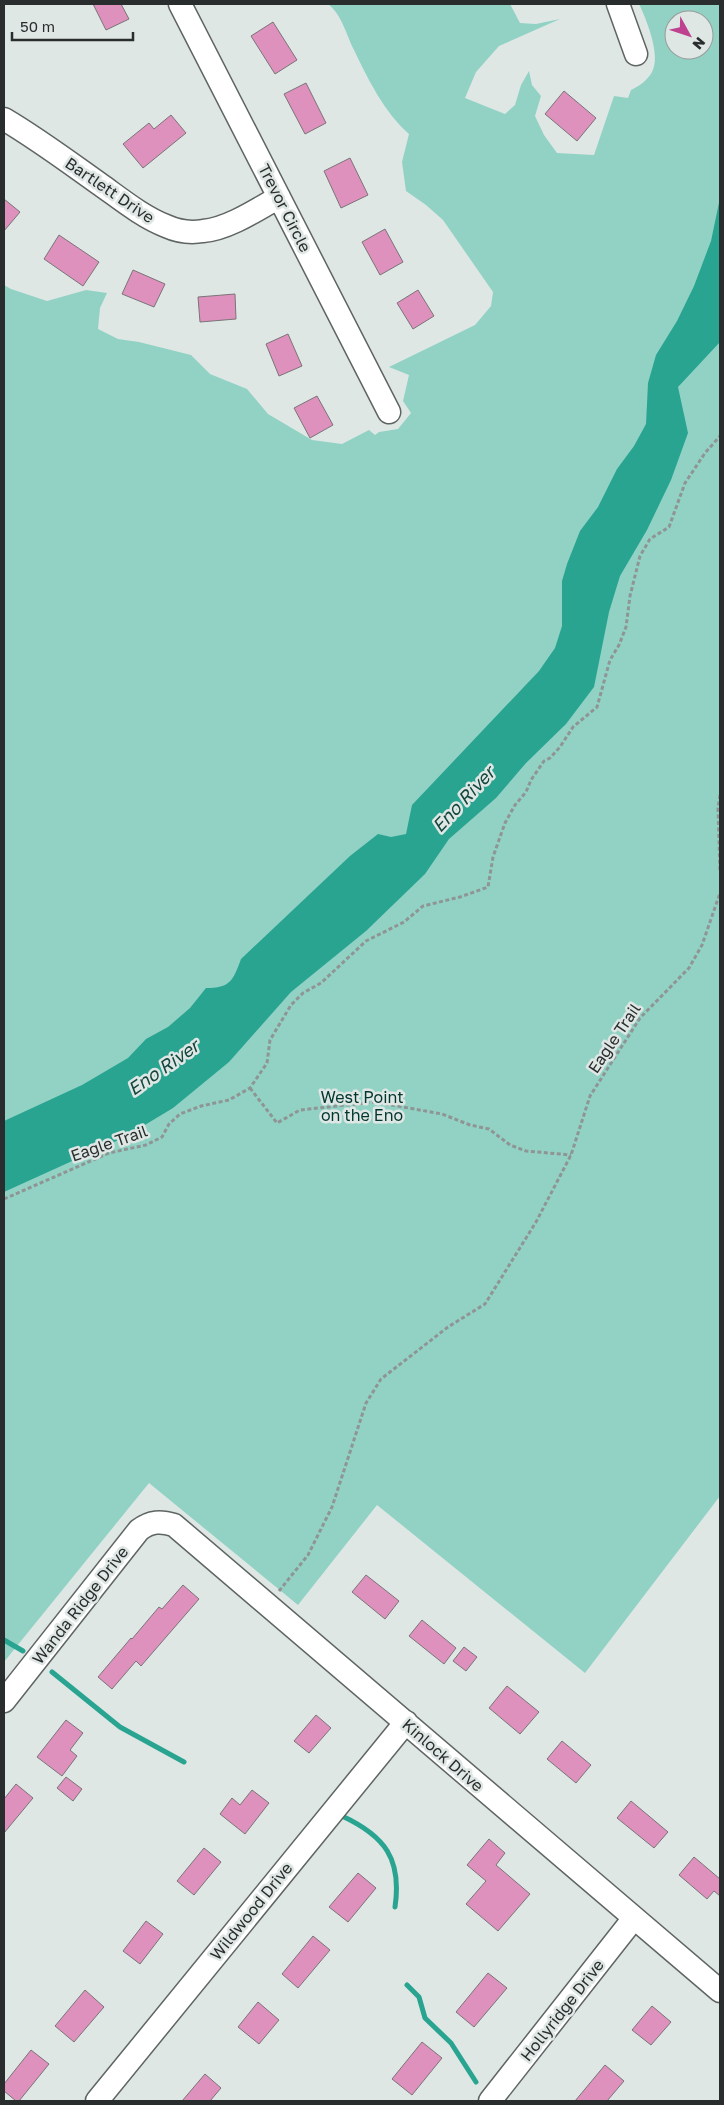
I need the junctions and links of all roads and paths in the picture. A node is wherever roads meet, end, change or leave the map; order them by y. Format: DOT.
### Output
graph roads {
  1 [pos="180,4"];
  2 [pos="618,4"];
  3 [pos="636,54"];
  4 [pos="4,119"];
  5 [pos="279,197"];
  6 [pos="389,412"];
  7 [pos="720,436"];
  8 [pos="720,795"];
  9 [pos="720,873"];
  10 [pos="720,893"];
  11 [pos="250,1088"];
  12 [pos="570,1155"];
  13 [pos="4,1199"];
  14 [pos="164,1522"];
  15 [pos="268,1605"];
  16 [pos="4,1701"];
  17 [pos="406,1722"];
  18 [pos="634,1918"];
  19 [pos="720,1991"];
  20 [pos="97,2101"];
  21 [pos="490,2101"];
  1 -- 5 [label="street, Trevor Circle"];
  2 -- 3 [label="street"];
  4 -- 5 [label="street, Bartlett Drive"];
  5 -- 6 [label="street, Trevor Circle"];
  7 -- 11 [label="path"];
  8 -- 9 [label="path"];
  10 -- 12 [label="path, Eagle Trail"];
  11 -- 12 [label="path"];
  11 -- 13 [label="path, Eagle Trail"];
  12 -- 15 [label="path, Eagle Trail"];
  14 -- 15 [label="street, Kinlock Drive"];
  14 -- 16 [label="street, Wanda Ridge Drive"];
  15 -- 17 [label="street, Kinlock Drive"];
  17 -- 18 [label="street, Kinlock Drive"];
  17 -- 20 [label="street, Wildwood Drive"];
  18 -- 19 [label="street, Kinlock Drive"];
  18 -- 21 [label="street, Hollyridge Drive"];
}
